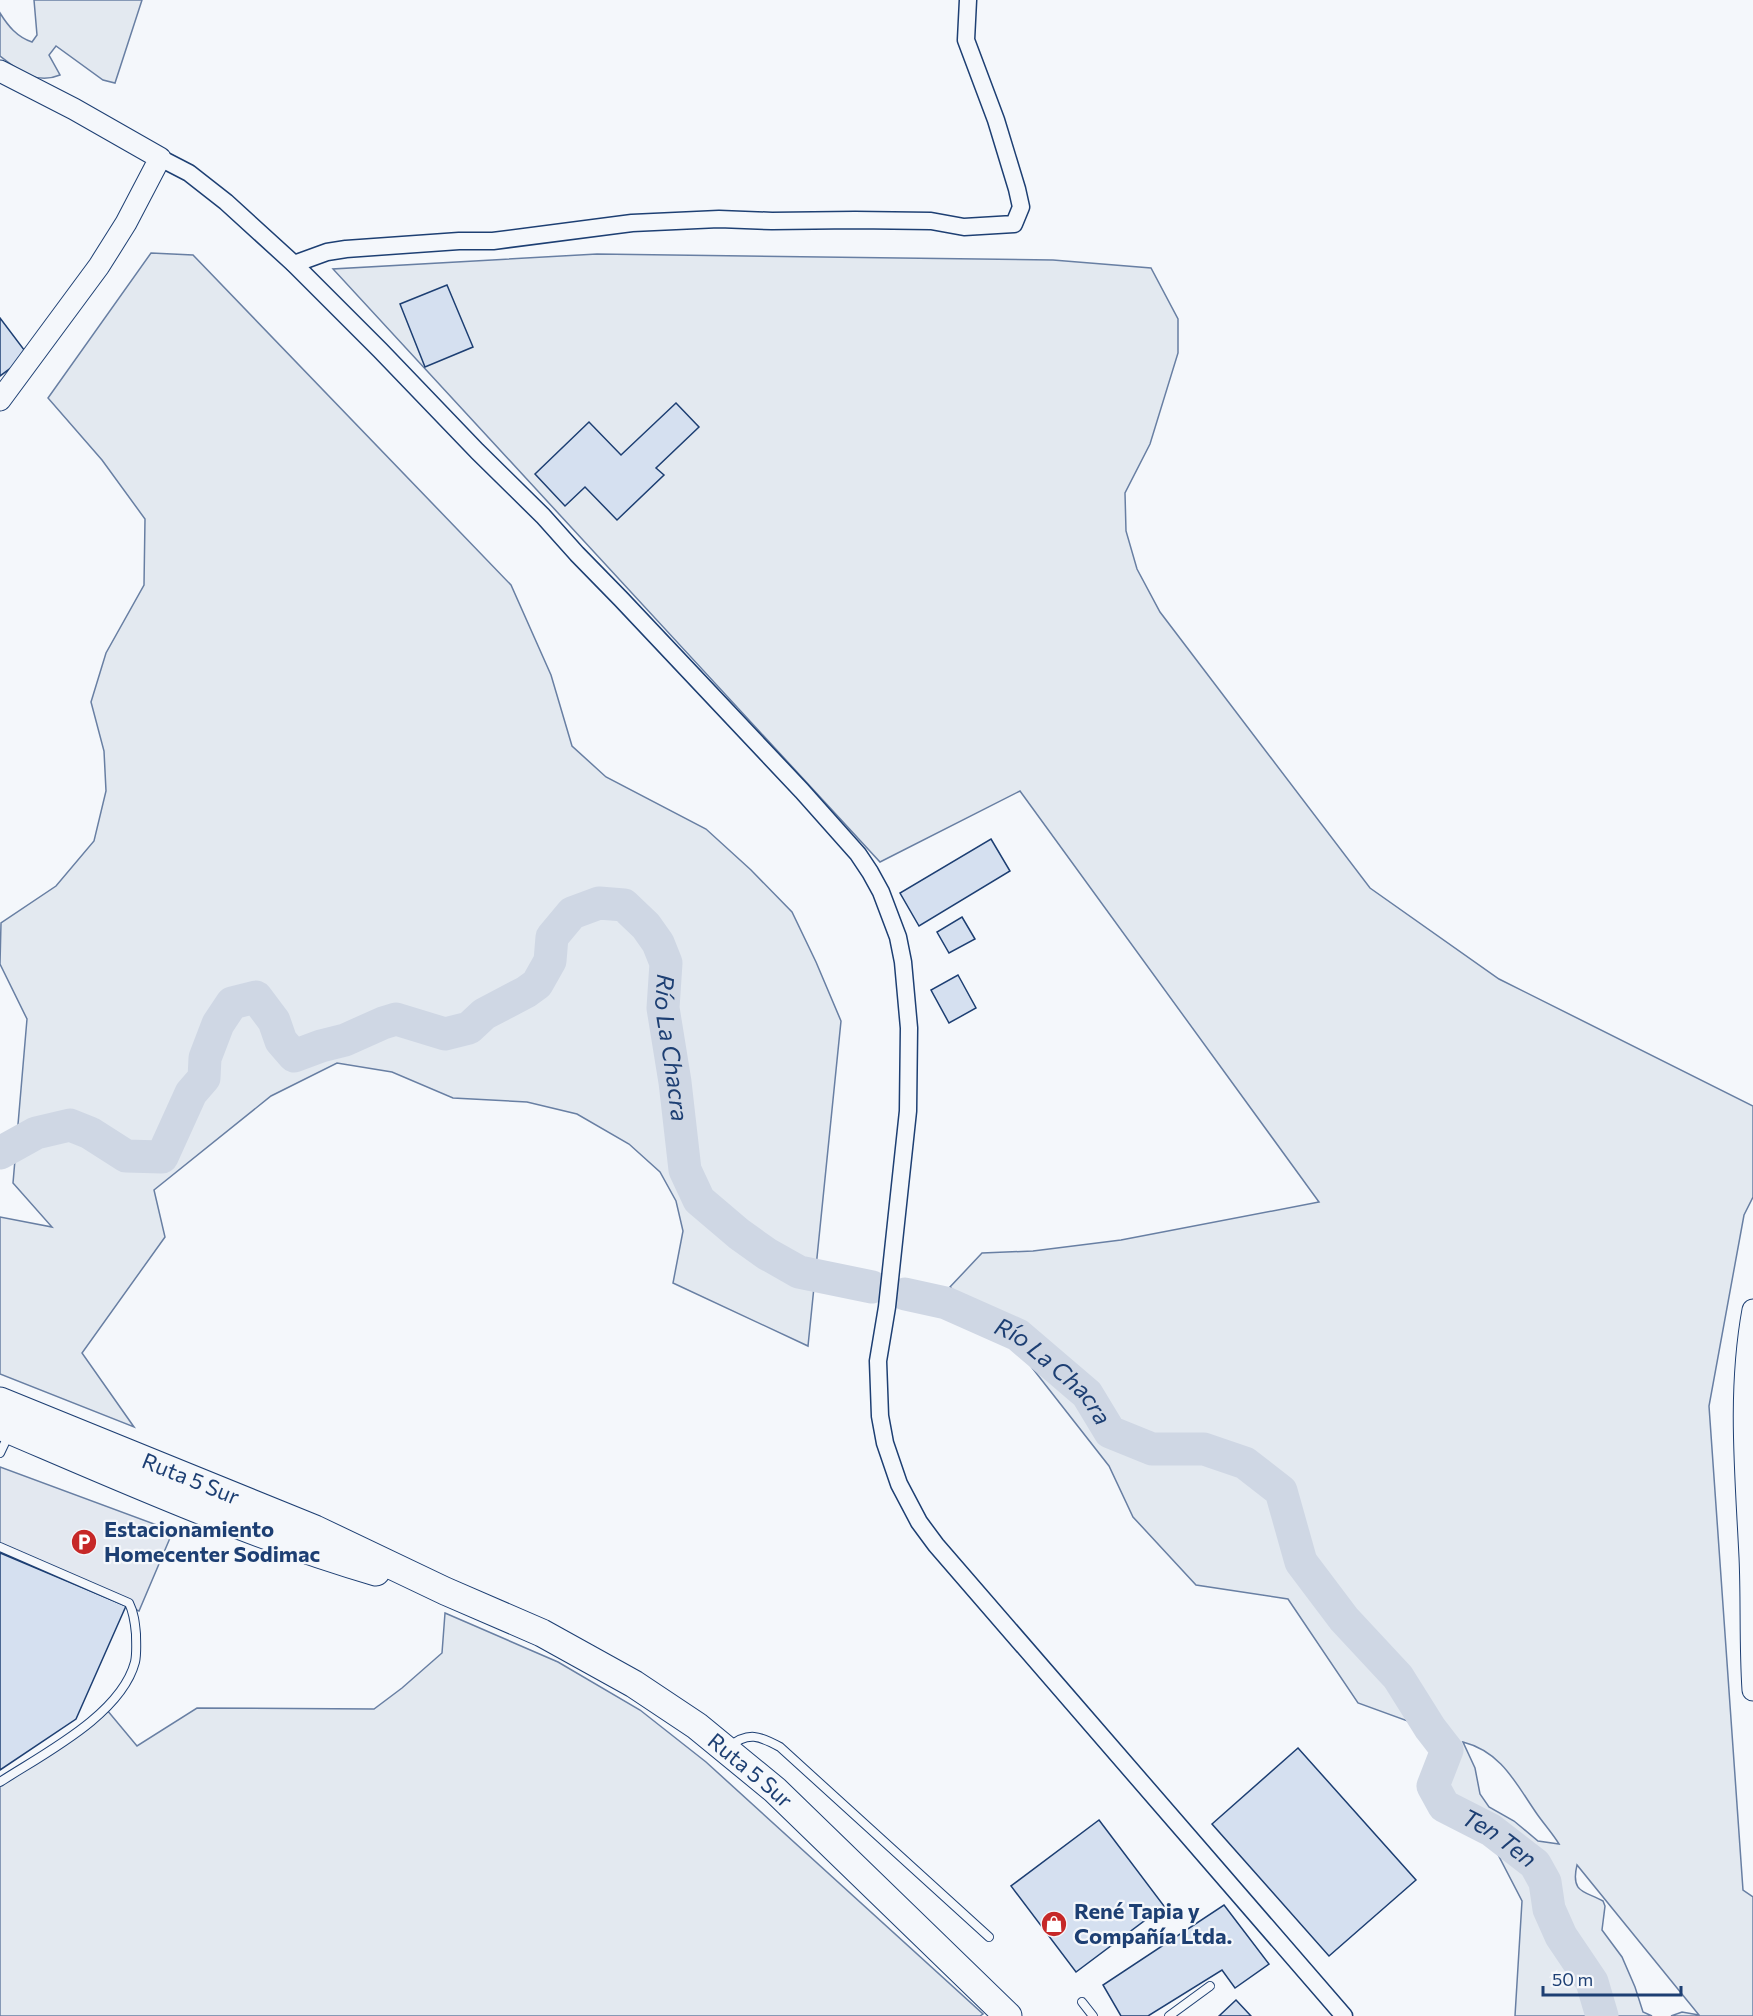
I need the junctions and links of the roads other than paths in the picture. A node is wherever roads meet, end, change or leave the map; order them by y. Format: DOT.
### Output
graph roads {
  1 [pos="968,0"];
  2 [pos="0,71"];
  3 [pos="160,158"];
  4 [pos="294,264"];
  5 [pos="0,400"];
  6 [pos="1753,1310"];
  7 [pos="3,1423"];
  8 [pos="0,1546"];
  9 [pos="1753,1690"];
  10 [pos="727,1749"];
  11 [pos="0,1782"];
  12 [pos="989,1937"];
  13 [pos="1210,1986"];
  14 [pos="1082,2002"];
  15 [pos="1008,2016"];
  16 [pos="1093,2016"];
  17 [pos="1169,2016"];
  18 [pos="1344,2016"];
  1 -- 4 [label="street"];
  2 -- 3 [label="street"];
  3 -- 4 [label="street"];
  3 -- 5 [label="street"];
  4 -- 18 [label="street"];
  6 -- 9 [label="street"];
  7 -- 10 [label="highway, Ruta 5 Sur"];
  8 -- 11 [label="lane"];
  10 -- 12 [label="lane"];
  10 -- 15 [label="highway, Ruta 5 Sur"];
  13 -- 17 [label="lane"];
  14 -- 16 [label="lane"];
}
